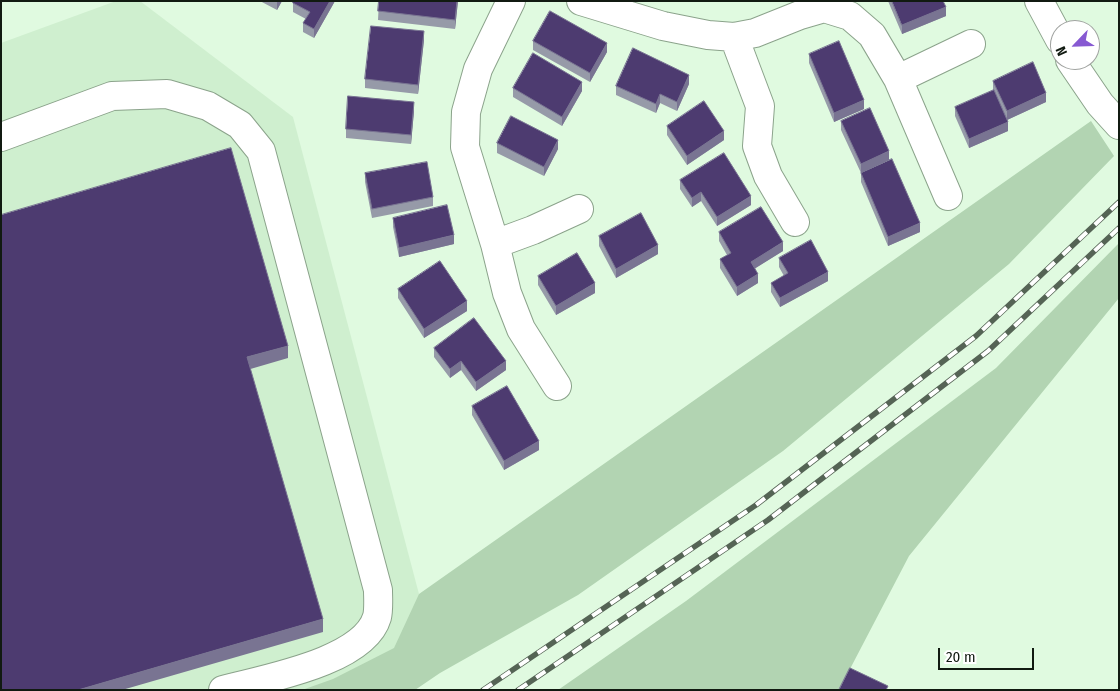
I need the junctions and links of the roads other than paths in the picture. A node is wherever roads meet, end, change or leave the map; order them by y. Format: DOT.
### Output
graph roads {
  1 [pos="510,1"];
  2 [pos="581,1"];
  3 [pos="1039,1"];
  4 [pos="1050,21"];
  5 [pos="734,37"];
  6 [pos="971,44"];
  7 [pos="1077,70"];
  8 [pos="898,79"];
  9 [pos="1119,125"];
  10 [pos="1,137"];
  11 [pos="948,196"];
  12 [pos="579,209"];
  13 [pos="795,222"];
  14 [pos="495,244"];
  15 [pos="558,386"];
  16 [pos="223,690"];
  1 -- 14 [label="street"];
  2 -- 5 [label="street"];
  3 -- 4 [label="street"];
  5 -- 8 [label="street"];
  5 -- 13 [label="street"];
  6 -- 8 [label="street"];
  7 -- 9 [label="street"];
  8 -- 11 [label="street"];
  10 -- 16 [label="street"];
  12 -- 14 [label="street"];
  14 -- 15 [label="street"];
}
